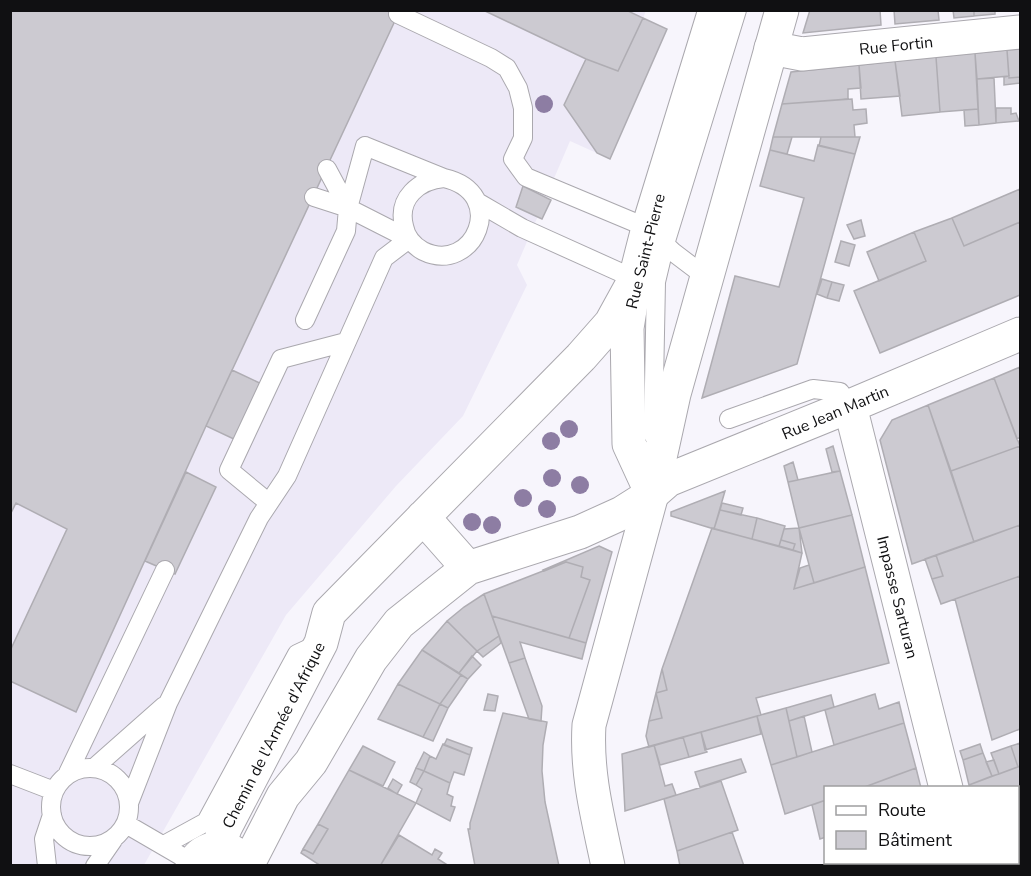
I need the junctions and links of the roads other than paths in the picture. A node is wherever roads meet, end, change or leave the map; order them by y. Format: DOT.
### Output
graph roads {
  1 [pos="715,10"];
  2 [pos="737,10"];
  3 [pos="782,10"];
  4 [pos="398,14"];
  5 [pos="1020,32"];
  6 [pos="771,48"];
  7 [pos="327,169"];
  8 [pos="444,178"];
  9 [pos="314,197"];
  10 [pos="479,202"];
  11 [pos="348,208"];
  12 [pos="657,236"];
  13 [pos="409,239"];
  14 [pos="706,277"];
  15 [pos="635,279"];
  16 [pos="305,320"];
  17 [pos="1020,334"];
  18 [pos="346,342"];
  19 [pos="850,406"];
  20 [pos="729,419"];
  21 [pos="652,494"];
  22 [pos="269,503"];
  23 [pos="423,517"];
  24 [pos="468,568"];
  25 [pos="165,570"];
  26 [pos="321,643"];
  27 [pos="168,703"];
  28 [pos="95,767"];
  29 [pos="68,773"];
  30 [pos="10,774"];
  31 [pos="945,786"];
  32 [pos="54,790"];
  33 [pos="129,803"];
  34 [pos="52,815"];
  35 [pos="126,824"];
  36 [pos="114,839"];
  37 [pos="164,845"];
  38 [pos="201,859"];
  39 [pos="47,866"];
  40 [pos="96,866"];
  41 [pos="247,866"];
  42 [pos="608,866"];
  1 -- 12 [label="street, Rue Saint-Pierre"];
  2 -- 12 [label="lane"];
  3 -- 6 [label="street"];
  4 -- 12 [label="lane"];
  5 -- 6 [label="street, Rue Fortin"];
  6 -- 14 [label="street"];
  7 -- 11 [label="lane"];
  8 -- 10 [label="lane"];
  8 -- 11 [label="lane"];
  8 -- 13 [label="lane"];
  9 -- 11 [label="lane"];
  10 -- 13 [label="lane"];
  10 -- 15 [label="lane"];
  11 -- 13 [label="lane"];
  11 -- 16 [label="lane"];
  12 -- 14 [label="lane"];
  12 -- 15 [label="street, Rue Saint-Pierre"];
  12 -- 21 [label="lane"];
  13 -- 18 [label="lane"];
  14 -- 21 [label="street"];
  15 -- 21 [label="street, Rue Saint-Pierre"];
  15 -- 23 [label="street, Chemin de l'Armée d'Afrique"];
  17 -- 19 [label="street, Rue Jean Martin"];
  18 -- 22 [label="lane"];
  18 -- 22 [label="lane"];
  19 -- 20 [label="lane"];
  19 -- 21 [label="street, Rue Jean Martin"];
  19 -- 31 [label="street, Impasse Sarturan"];
  21 -- 24 [label="street"];
  21 -- 42 [label="street"];
  22 -- 27 [label="lane"];
  23 -- 24 [label="street"];
  23 -- 26 [label="street, Chemin de l'Armée d'Afrique"];
  24 -- 41 [label="street"];
  25 -- 29 [label="lane"];
  26 -- 37 [label="lane"];
  26 -- 38 [label="street, Chemin de l'Armée d'Afrique"];
  27 -- 28 [label="lane"];
  27 -- 33 [label="lane"];
  28 -- 29 [label="lane"];
  28 -- 33 [label="lane"];
  29 -- 32 [label="lane"];
  30 -- 32 [label="lane"];
  32 -- 34 [label="lane"];
  33 -- 35 [label="lane"];
  34 -- 36 [label="lane"];
  34 -- 39 [label="lane"];
  35 -- 36 [label="lane"];
  35 -- 37 [label="lane"];
  36 -- 40 [label="lane"];
  37 -- 38 [label="lane"];
  38 -- 41 [label="street"];
}
